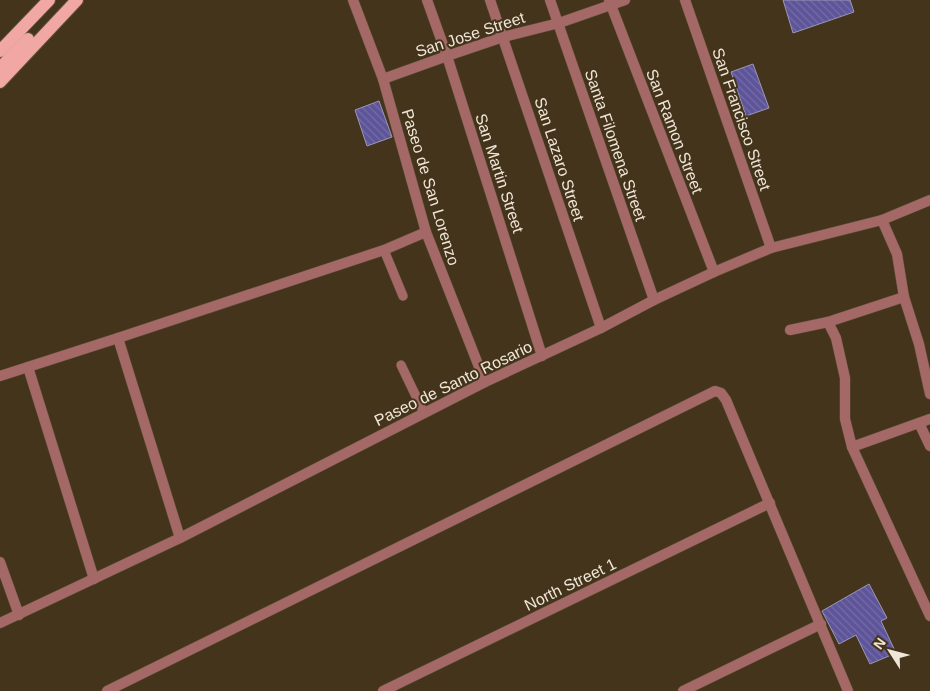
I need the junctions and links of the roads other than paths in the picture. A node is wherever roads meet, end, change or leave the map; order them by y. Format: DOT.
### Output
graph roads {
  1 [pos="49,0"];
  2 [pos="65,0"];
  3 [pos="77,0"];
  4 [pos="353,0"];
  5 [pos="427,0"];
  6 [pos="490,0"];
  7 [pos="550,0"];
  8 [pos="625,0"];
  9 [pos="685,0"];
  10 [pos="610,3"];
  11 [pos="559,23"];
  12 [pos="504,37"];
  13 [pos="0,52"];
  14 [pos="447,56"];
  15 [pos="0,68"];
  16 [pos="382,79"];
  17 [pos="0,82"];
  18 [pos="930,200"];
  19 [pos="882,220"];
  20 [pos="426,232"];
  21 [pos="771,248"];
  22 [pos="384,250"];
  23 [pos="714,272"];
  24 [pos="403,296"];
  25 [pos="904,297"];
  26 [pos="654,300"];
  27 [pos="828,322"];
  28 [pos="601,328"];
  29 [pos="790,330"];
  30 [pos="118,338"];
  31 [pos="930,341"];
  32 [pos="919,344"];
  33 [pos="542,356"];
  34 [pos="402,365"];
  35 [pos="28,367"];
  36 [pos="0,376"];
  37 [pos="485,382"];
  38 [pos="930,394"];
  39 [pos="424,413"];
  40 [pos="930,419"];
  41 [pos="919,423"];
  42 [pos="930,446"];
  43 [pos="852,447"];
  44 [pos="770,503"];
  45 [pos="180,538"];
  46 [pos="0,562"];
  47 [pos="94,579"];
  48 [pos="19,615"];
  49 [pos="930,616"];
  50 [pos="0,623"];
  51 [pos="821,624"];
  52 [pos="107,691"];
  53 [pos="382,691"];
  54 [pos="683,691"];
  55 [pos="848,691"];
  1 -- 13 [label="main road"];
  2 -- 15 [label="main road"];
  3 -- 17 [label="main road"];
  4 -- 16 [label="street, Paseo de San Lorenzo"];
  5 -- 14 [label="street, San Martin Street"];
  6 -- 12 [label="street, San Lazaro Street"];
  7 -- 11 [label="street, Santa Filomena Street"];
  8 -- 10 [label="street, San Jose Street"];
  9 -- 21 [label="street, San Francisco Street"];
  10 -- 11 [label="street, San Jose Street"];
  10 -- 23 [label="street, San Ramon Street"];
  11 -- 12 [label="street, San Jose Street"];
  11 -- 26 [label="street, Santa Filomena Street"];
  12 -- 14 [label="street, San Jose Street"];
  12 -- 28 [label="street, San Lazaro Street"];
  14 -- 16 [label="street, San Jose Street"];
  14 -- 33 [label="street, San Martin Street"];
  16 -- 20 [label="street, Paseo de San Lorenzo"];
  18 -- 19 [label="street, Paseo de Santo Rosario"];
  19 -- 21 [label="street, Paseo de Santo Rosario"];
  19 -- 25 [label="street"];
  20 -- 22 [label="street"];
  20 -- 37 [label="street, Paseo de San Lorenzo"];
  21 -- 23 [label="street, Paseo de Santo Rosario"];
  22 -- 24 [label="lane"];
  22 -- 30 [label="street"];
  23 -- 26 [label="street, Paseo de Santo Rosario"];
  25 -- 27 [label="street"];
  25 -- 32 [label="street"];
  26 -- 28 [label="street, Paseo de Santo Rosario"];
  27 -- 29 [label="street"];
  27 -- 43 [label="street"];
  28 -- 33 [label="street, Paseo de Santo Rosario"];
  30 -- 35 [label="street"];
  30 -- 45 [label="street"];
  31 -- 32 [label="street"];
  32 -- 38 [label="street"];
  33 -- 37 [label="street, Paseo de Santo Rosario"];
  34 -- 39 [label="lane"];
  35 -- 36 [label="street"];
  35 -- 47 [label="street"];
  37 -- 39 [label="street, Paseo de Santo Rosario"];
  39 -- 45 [label="street, Paseo de Santo Rosario"];
  40 -- 41 [label="street"];
  41 -- 42 [label="street"];
  41 -- 43 [label="street"];
  43 -- 49 [label="street"];
  44 -- 51 [label="street"];
  44 -- 52 [label="street"];
  44 -- 53 [label="street, North Street 1"];
  45 -- 47 [label="street, Paseo de Santo Rosario"];
  46 -- 48 [label="street"];
  47 -- 48 [label="street, Paseo de Santo Rosario"];
  48 -- 50 [label="street, Paseo de Santo Rosario"];
  51 -- 54 [label="street"];
  51 -- 55 [label="street"];
}
